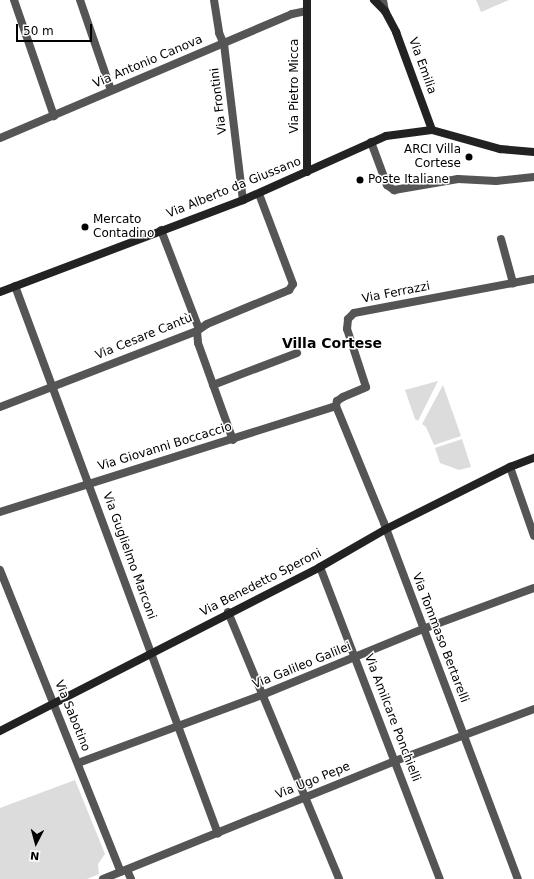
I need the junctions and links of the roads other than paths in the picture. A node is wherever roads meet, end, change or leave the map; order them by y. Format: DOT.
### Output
graph roads {
  1 [pos="14,0"];
  2 [pos="80,0"];
  3 [pos="214,0"];
  4 [pos="307,0"];
  5 [pos="374,0"];
  6 [pos="383,0"];
  7 [pos="306,11"];
  8 [pos="385,11"];
  9 [pos="224,44"];
  10 [pos="111,90"];
  11 [pos="54,116"];
  12 [pos="432,130"];
  13 [pos="0,138"];
  14 [pos="370,142"];
  15 [pos="532,150"];
  16 [pos="307,172"];
  17 [pos="534,177"];
  18 [pos="259,194"];
  19 [pos="243,200"];
  20 [pos="161,230"];
  21 [pos="501,239"];
  22 [pos="534,280"];
  23 [pos="513,283"];
  24 [pos="15,286"];
  25 [pos="0,292"];
  26 [pos="198,330"];
  27 [pos="297,353"];
  28 [pos="213,385"];
  29 [pos="52,386"];
  30 [pos="0,406"];
  31 [pos="336,406"];
  32 [pos="233,440"];
  33 [pos="534,458"];
  34 [pos="510,467"];
  35 [pos="90,482"];
  36 [pos="0,512"];
  37 [pos="386,529"];
  38 [pos="534,536"];
  39 [pos="320,566"];
  40 [pos="0,570"];
  41 [pos="534,588"];
  42 [pos="228,612"];
  43 [pos="423,629"];
  44 [pos="151,655"];
  45 [pos="356,657"];
  46 [pos="262,695"];
  47 [pos="54,704"];
  48 [pos="534,709"];
  49 [pos="177,727"];
  50 [pos="0,731"];
  51 [pos="464,737"];
  52 [pos="395,761"];
  53 [pos="78,763"];
  54 [pos="306,797"];
  55 [pos="218,834"];
  56 [pos="124,871"];
  57 [pos="103,879"];
  58 [pos="131,879"];
  59 [pos="339,879"];
  60 [pos="440,879"];
  61 [pos="518,879"];
  1 -- 11 [label="street"];
  2 -- 10 [label="street"];
  3 -- 9 [label="street, Via Frontini"];
  4 -- 7 [label="street, Via Pietro Micca"];
  5 -- 8 [label="street"];
  6 -- 8 [label="street"];
  7 -- 9 [label="street, Via Antonio Canova"];
  7 -- 16 [label="street, Via Pietro Micca"];
  8 -- 12 [label="street, Via Emilia"];
  9 -- 10 [label="street, Via Antonio Canova"];
  9 -- 19 [label="street, Via Frontini"];
  10 -- 11 [label="street, Via Antonio Canova"];
  11 -- 13 [label="street, Via Antonio Canova"];
  12 -- 14 [label="street, Via Alberto da Giussano"];
  12 -- 15 [label="street"];
  14 -- 16 [label="street, Via Alberto da Giussano"];
  14 -- 17 [label="street"];
  16 -- 18 [label="street, Via Alberto da Giussano"];
  18 -- 19 [label="street, Via Alberto da Giussano"];
  18 -- 26 [label="street, Via Cesare Cantù"];
  19 -- 20 [label="street, Via Alberto da Giussano"];
  20 -- 24 [label="street, Via Alberto da Giussano"];
  20 -- 26 [label="street"];
  21 -- 23 [label="street"];
  22 -- 23 [label="street, Via Ferrazzi"];
  23 -- 31 [label="street, Via Ferrazzi"];
  24 -- 25 [label="street, Via Alberto da Giussano"];
  24 -- 29 [label="street, Via Guglielmo Marconi"];
  26 -- 28 [label="street"];
  26 -- 29 [label="street, Via Cesare Cantù"];
  27 -- 28 [label="street"];
  28 -- 32 [label="street"];
  29 -- 30 [label="street, Via Cesare Cantù"];
  29 -- 35 [label="street, Via Guglielmo Marconi"];
  31 -- 32 [label="street, Via Giovanni Boccaccio"];
  31 -- 37 [label="street, Via Tommaso Bertarelli"];
  32 -- 35 [label="street, Via Giovanni Boccaccio"];
  33 -- 34 [label="street, Via Benedetto Speroni"];
  34 -- 37 [label="street, Via Benedetto Speroni"];
  34 -- 38 [label="street"];
  35 -- 36 [label="street, Via Giovanni Boccaccio"];
  35 -- 44 [label="street, Via Guglielmo Marconi"];
  37 -- 39 [label="street, Via Benedetto Speroni"];
  37 -- 43 [label="street, Via Tommaso Bertarelli"];
  39 -- 42 [label="street, Via Benedetto Speroni"];
  39 -- 45 [label="street, Via Amilcare Ponchielli"];
  40 -- 47 [label="street, Via Sabotino"];
  41 -- 43 [label="street, Via Galileo Galilei"];
  42 -- 44 [label="street, Via Benedetto Speroni"];
  42 -- 46 [label="street"];
  43 -- 45 [label="street, Via Galileo Galilei"];
  43 -- 51 [label="street, Via Tommaso Bertarelli"];
  44 -- 47 [label="street, Via Benedetto Speroni"];
  44 -- 49 [label="street, Via Guglielmo Marconi"];
  45 -- 46 [label="street, Via Galileo Galilei"];
  45 -- 52 [label="street, Via Amilcare Ponchielli"];
  46 -- 49 [label="street, Via Galileo Galilei"];
  46 -- 54 [label="street"];
  47 -- 50 [label="street, Via Benedetto Speroni"];
  47 -- 53 [label="street, Via Sabotino"];
  48 -- 51 [label="street, Via Ugo Pepe"];
  49 -- 53 [label="street, Via Galileo Galilei"];
  49 -- 55 [label="street, Via Guglielmo Marconi"];
  51 -- 52 [label="street, Via Ugo Pepe"];
  51 -- 61 [label="street, Via Tommaso Bertarelli"];
  52 -- 54 [label="street, Via Ugo Pepe"];
  52 -- 60 [label="street, Via Amilcare Ponchielli"];
  53 -- 56 [label="street, Via Sabotino"];
  54 -- 55 [label="street, Via Ugo Pepe"];
  54 -- 59 [label="street"];
  55 -- 56 [label="street, Via Ugo Pepe"];
  56 -- 57 [label="street, Via Ugo Pepe"];
  56 -- 58 [label="street, Via Sabotino"];
}
